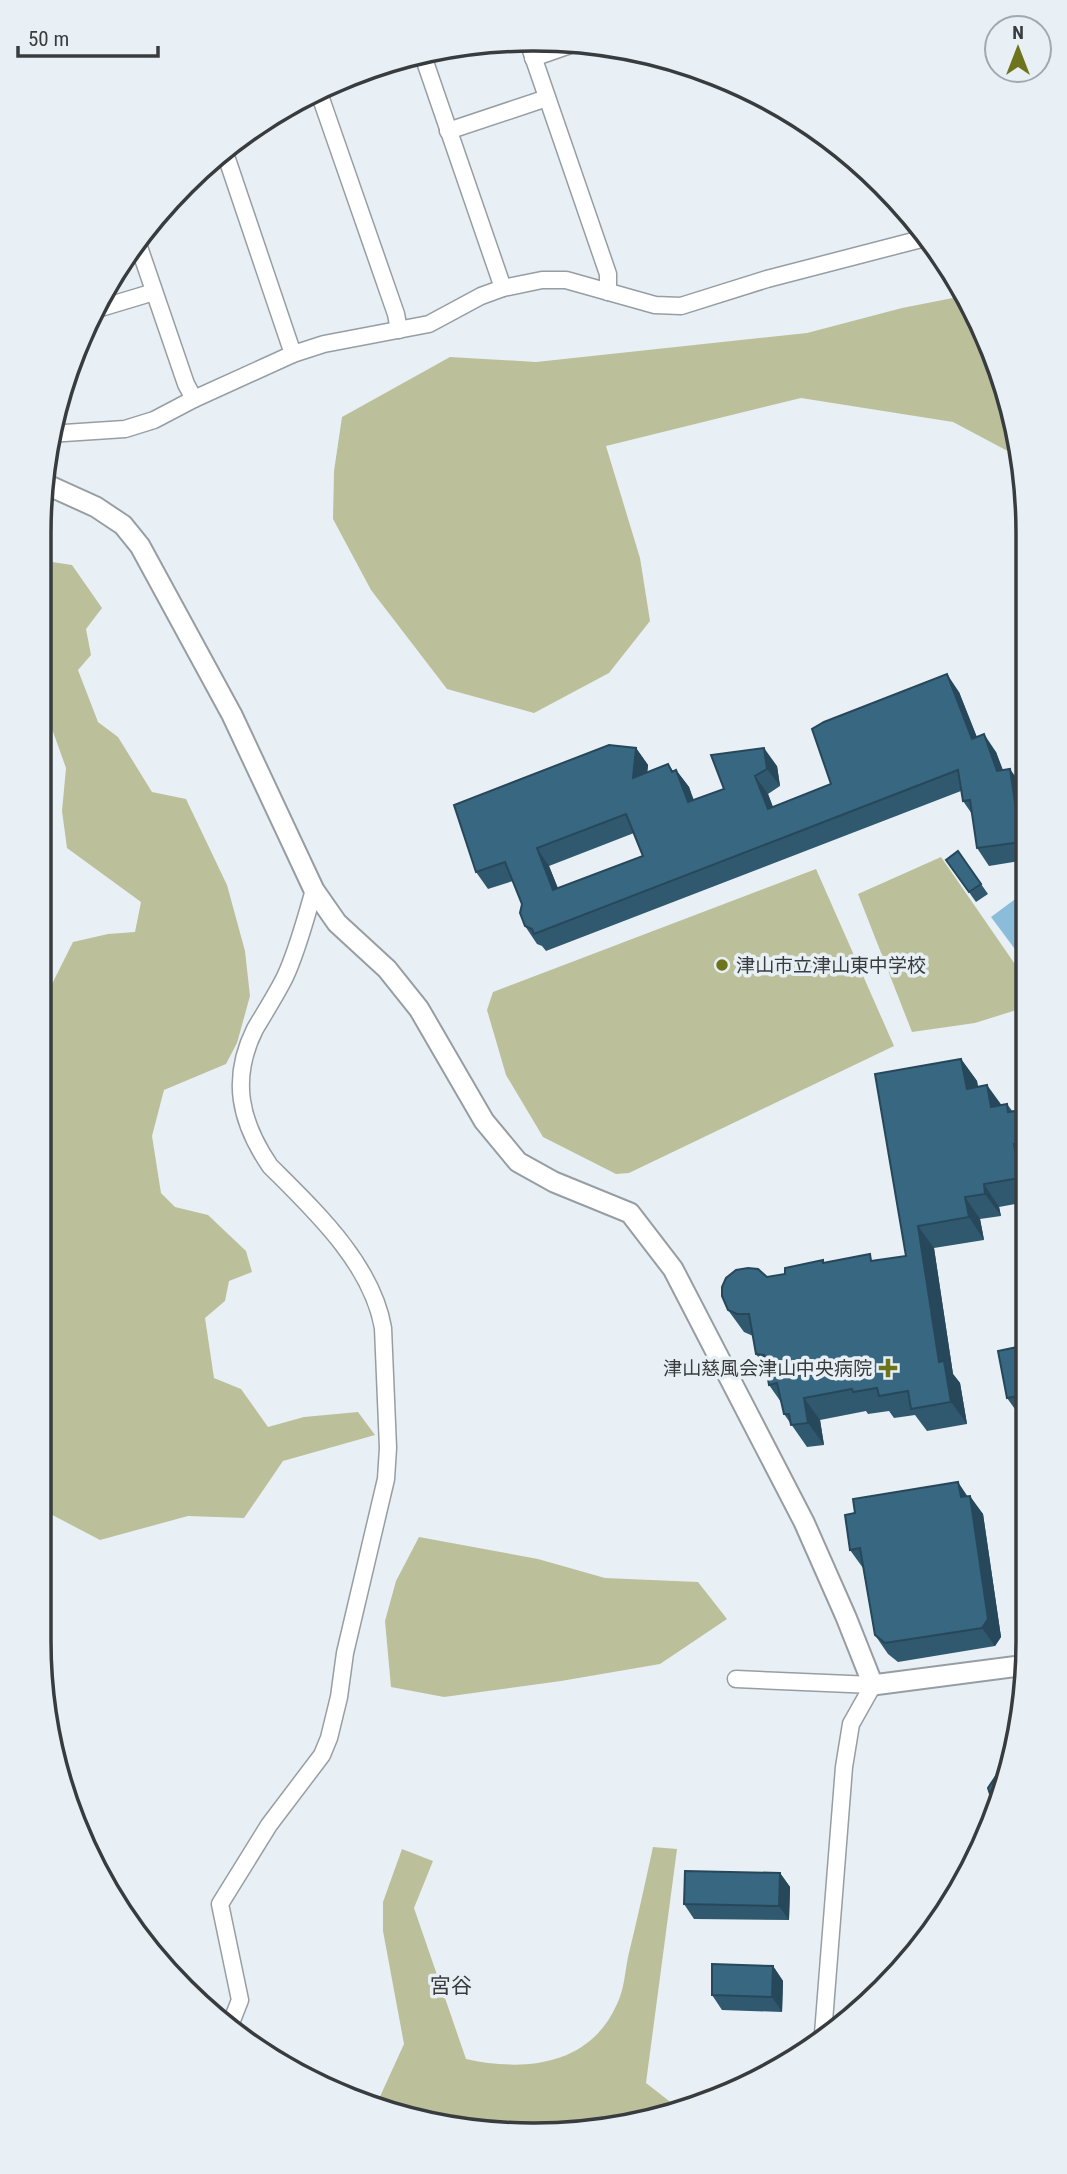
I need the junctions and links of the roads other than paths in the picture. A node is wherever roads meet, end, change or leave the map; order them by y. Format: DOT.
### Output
graph roads {
  1 [pos="531,51"];
  2 [pos="551,52"];
  3 [pos="533,58"];
  4 [pos="426,63"];
  5 [pos="547,98"];
  6 [pos="322,100"];
  7 [pos="448,131"];
  8 [pos="228,161"];
  9 [pos="916,240"];
  10 [pos="141,253"];
  11 [pos="503,288"];
  12 [pos="154,292"];
  13 [pos="608,292"];
  14 [pos="108,306"];
  15 [pos="399,330"];
  16 [pos="293,354"];
  17 [pos="194,399"];
  18 [pos="61,433"];
  19 [pos="53,489"];
  20 [pos="314,890"];
  21 [pos="1015,1666"];
  22 [pos="736,1679"];
  23 [pos="873,1685"];
  24 [pos="233,2018"];
  25 [pos="824,2026"];
  1 -- 3 [label="street"];
  2 -- 3 [label="street"];
  3 -- 5 [label="street"];
  4 -- 7 [label="street"];
  5 -- 7 [label="street"];
  5 -- 13 [label="street"];
  6 -- 15 [label="street"];
  7 -- 11 [label="street"];
  8 -- 16 [label="street"];
  9 -- 13 [label="street"];
  10 -- 12 [label="street"];
  11 -- 13 [label="street"];
  11 -- 15 [label="street"];
  12 -- 14 [label="street"];
  12 -- 17 [label="street"];
  15 -- 16 [label="street"];
  16 -- 17 [label="street"];
  17 -- 18 [label="street"];
  19 -- 20 [label="street"];
  20 -- 23 [label="street"];
  20 -- 24 [label="street"];
  21 -- 23 [label="street"];
  22 -- 23 [label="street"];
  23 -- 25 [label="street"];
}
